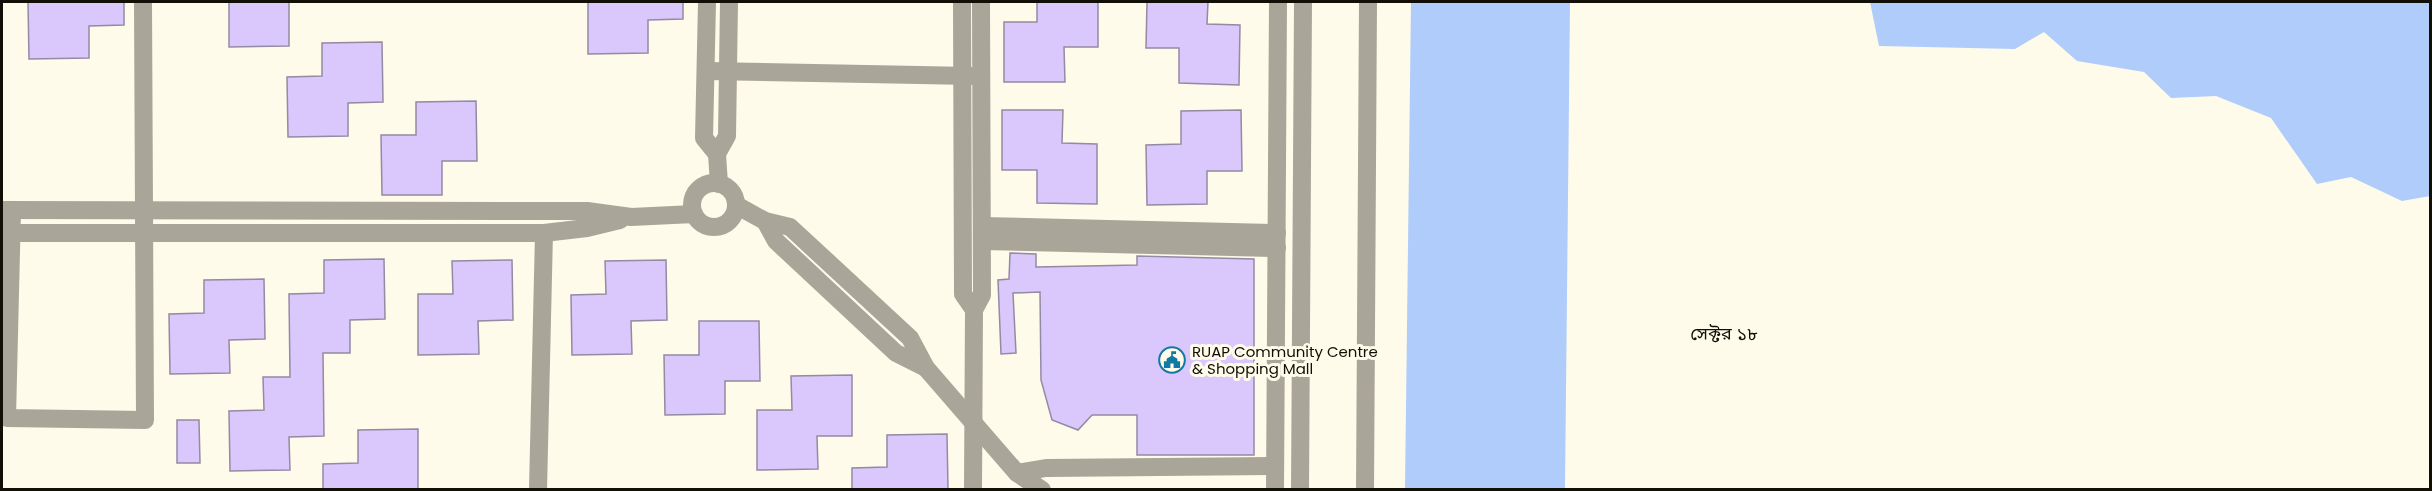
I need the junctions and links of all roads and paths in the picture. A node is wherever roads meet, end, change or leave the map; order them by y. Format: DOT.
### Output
graph roads {
  1 [pos="143,2"];
  2 [pos="707,2"];
  3 [pos="729,2"];
  4 [pos="962,2"];
  5 [pos="981,2"];
  6 [pos="1278,2"];
  7 [pos="1304,2"];
  8 [pos="1368,2"];
  9 [pos="706,71"];
  10 [pos="981,76"];
  11 [pos="717,154"];
  12 [pos="719,184"];
  13 [pos="736,205"];
  14 [pos="144,209"];
  15 [pos="7,210"];
  16 [pos="694,214"];
  17 [pos="631,217"];
  18 [pos="144,232"];
  19 [pos="6,233"];
  20 [pos="544,233"];
  21 [pos="982,234"];
  22 [pos="1277,241"];
  23 [pos="1303,242"];
  24 [pos="974,310"];
  25 [pos="974,422"];
  26 [pos="1275,466"];
  27 [pos="1017,473"];
  28 [pos="538,489"];
  29 [pos="973,489"];
  30 [pos="1042,489"];
  31 [pos="1275,489"];
  32 [pos="1300,489"];
  33 [pos="1365,489"];
  1 -- 14 [label="street"];
  2 -- 9 [label="street"];
  3 -- 11 [label="street"];
  4 -- 24 [label="street"];
  5 -- 10 [label="street"];
  6 -- 22 [label="street"];
  7 -- 23 [label="street"];
  8 -- 33 [label="street"];
  9 -- 10 [label="street"];
  9 -- 11 [label="street"];
  10 -- 21 [label="street"];
  11 -- 12 [label="street"];
  12 -- 13 [label="street"];
  12 -- 16 [label="street"];
  13 -- 16 [label="street"];
  13 -- 25 [label="street"];
  14 -- 15 [label="street"];
  14 -- 17 [label="street"];
  14 -- 18 [label="street"];
  15 -- 19 [label="street"];
  16 -- 17 [label="street"];
  17 -- 20 [label="street"];
  18 -- 19 [label="street"];
  18 -- 19 [label="street"];
  18 -- 20 [label="street"];
  20 -- 28 [label="street"];
  21 -- 22 [label="street"];
  21 -- 24 [label="street"];
  22 -- 23 [label="street"];
  22 -- 26 [label="street"];
  23 -- 32 [label="street"];
  24 -- 25 [label="street"];
  25 -- 27 [label="street"];
  25 -- 29 [label="street"];
  26 -- 27 [label="street"];
  26 -- 31 [label="street"];
  27 -- 30 [label="street"];
}
